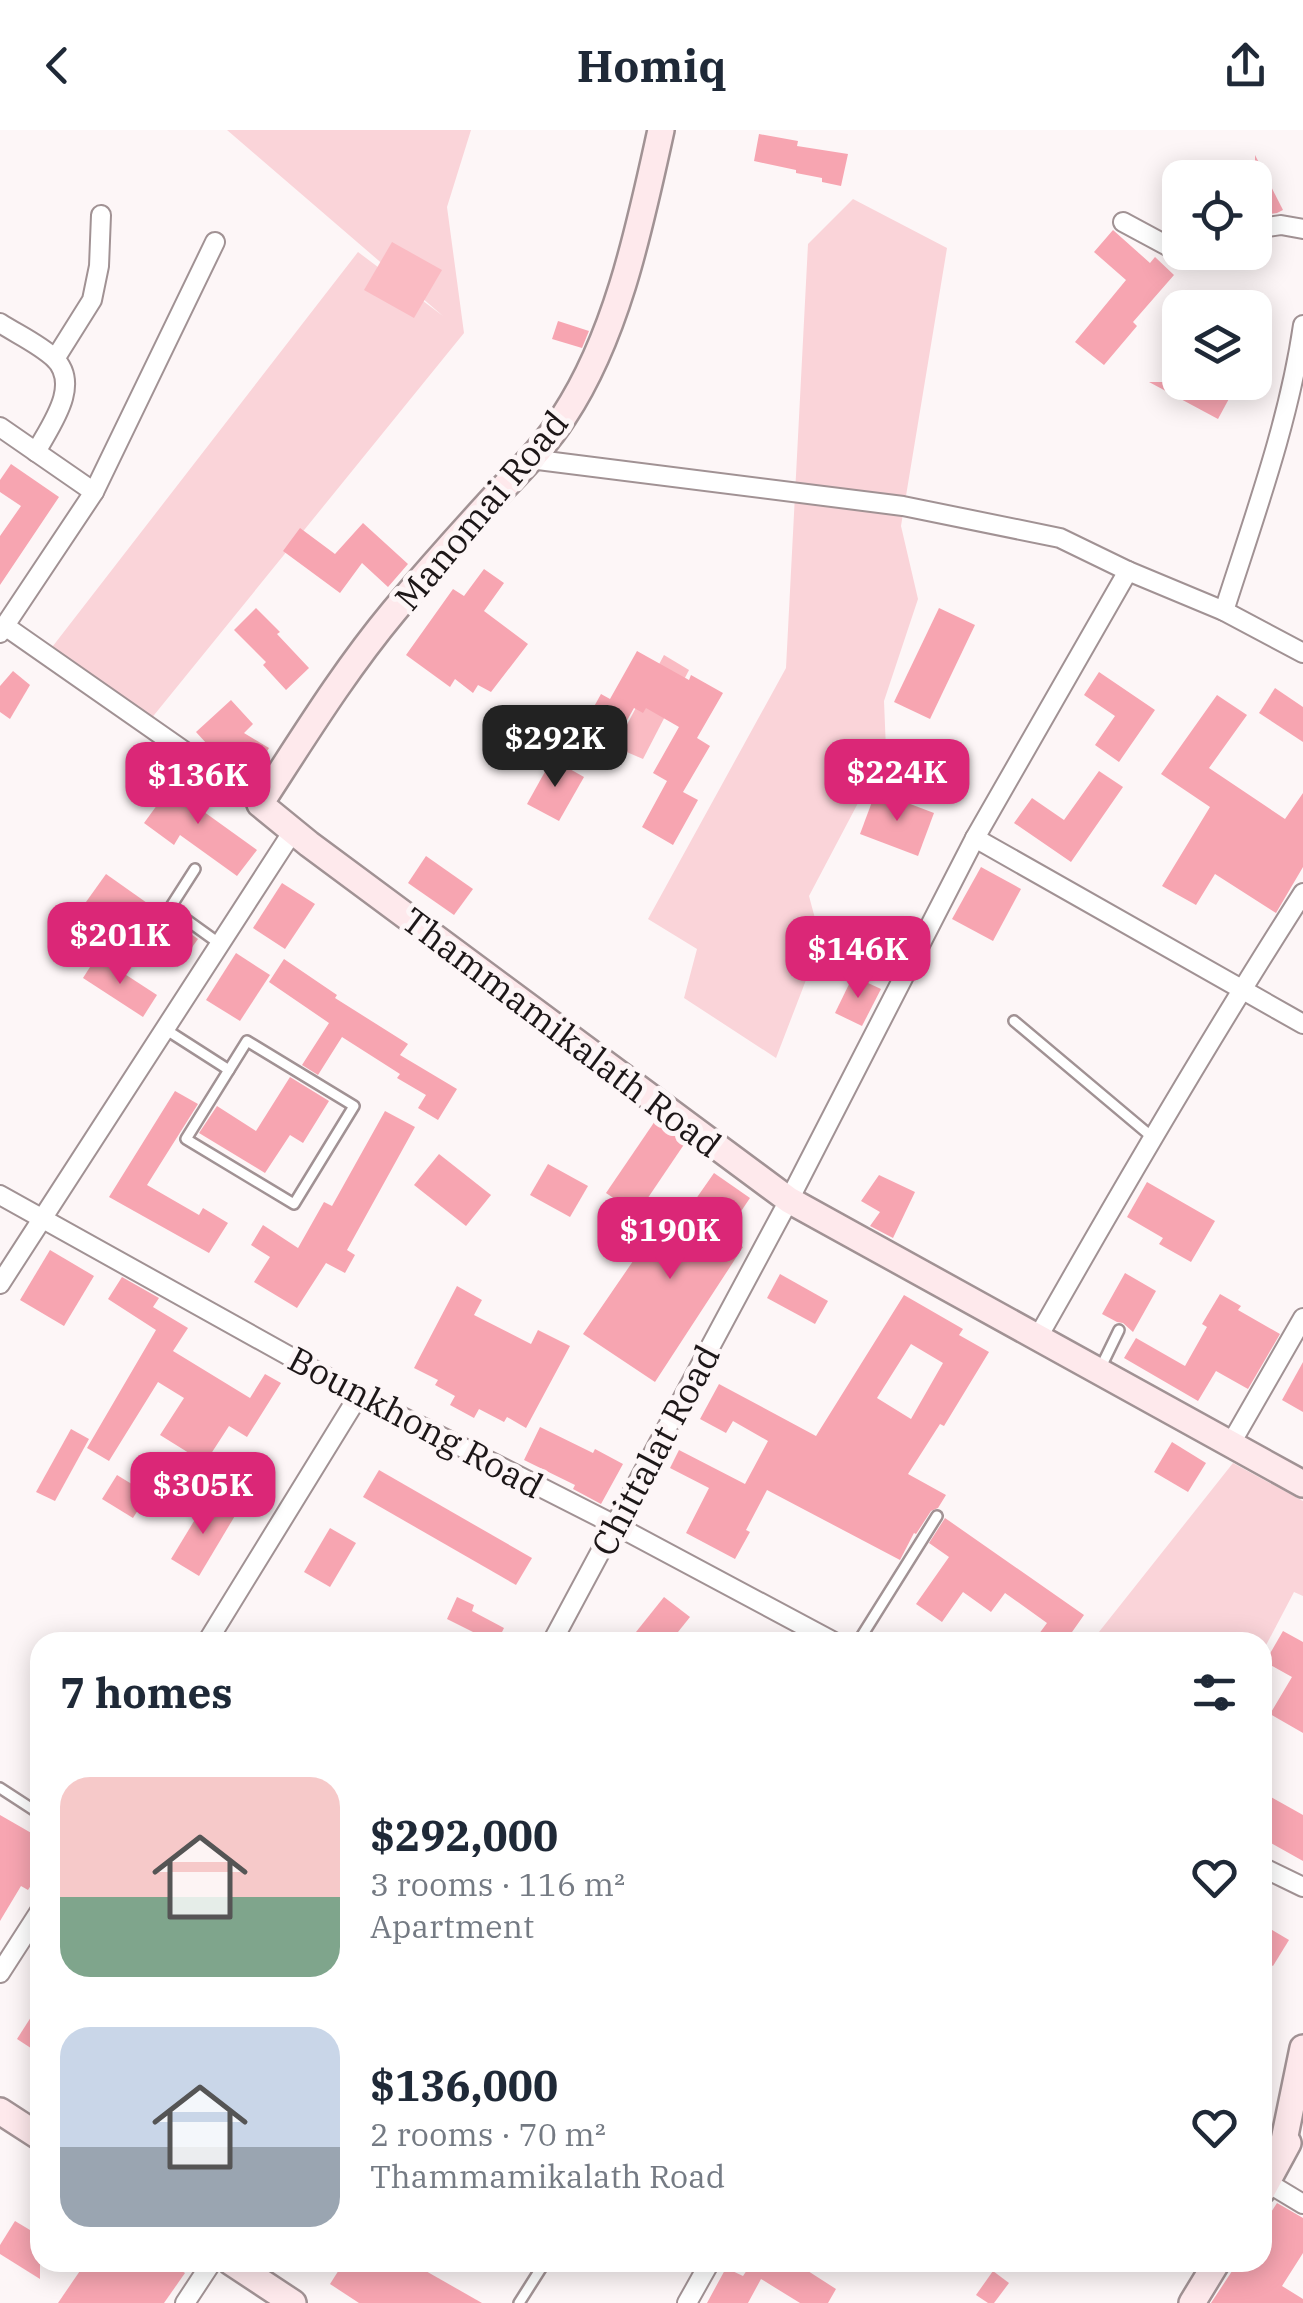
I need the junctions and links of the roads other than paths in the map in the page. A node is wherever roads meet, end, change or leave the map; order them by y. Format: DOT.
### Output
graph roads {
  1 [pos="661,130"];
  2 [pos="101,215"];
  3 [pos="1123,222"];
  4 [pos="1272,227"];
  5 [pos="1303,229"];
  6 [pos="214,242"];
  7 [pos="1162,243"];
  8 [pos="0,322"];
  9 [pos="1303,324"];
  10 [pos="55,359"];
  11 [pos="0,427"];
  12 [pos="36,452"];
  13 [pos="530,460"];
  14 [pos="94,492"];
  15 [pos="1128,571"];
  16 [pos="1224,610"];
  17 [pos="2,630"];
  18 [pos="1303,652"];
  19 [pos="260,804"];
  20 [pos="293,831"];
  21 [pos="975,838"];
  22 [pos="195,870"];
  23 [pos="1303,893"];
  24 [pos="220,944"];
  25 [pos="1242,988"];
  26 [pos="1014,1021"];
  27 [pos="1303,1024"];
  28 [pos="165,1029"];
  29 [pos="229,1070"];
  30 [pos="1152,1137"];
  31 [pos="0,1196"];
  32 [pos="789,1200"];
  33 [pos="43,1218"];
  34 [pos="0,1284"];
  35 [pos="1303,1318"];
  36 [pos="1120,1330"];
  37 [pos="1038,1337"];
  38 [pos="1099,1371"];
  39 [pos="359,1395"];
  40 [pos="1230,1444"];
  41 [pos="1303,1484"];
  42 [pos="936,1516"];
  43 [pos="615,1525"];
  44 [pos="214,1632"];
  45 [pos="557,1632"];
  46 [pos="815,1632"];
  47 [pos="864,1632"];
  48 [pos="0,1788"];
  49 [pos="30,1808"];
  50 [pos="1272,1872"];
  51 [pos="1303,1887"];
  52 [pos="30,1926"];
  53 [pos="0,1973"];
  54 [pos="1303,2048"];
  55 [pos="0,2110"];
  56 [pos="1303,2118"];
  57 [pos="30,2130"];
  58 [pos="1280,2155"];
  59 [pos="1272,2172"];
  60 [pos="1272,2190"];
  61 [pos="1303,2204"];
  62 [pos="205,2272"];
  63 [pos="246,2272"];
  64 [pos="538,2272"];
  65 [pos="704,2272"];
  66 [pos="1212,2272"];
  67 [pos="185,2303"];
  68 [pos="293,2303"];
  69 [pos="520,2303"];
  70 [pos="687,2303"];
  71 [pos="1192,2303"];
  1 -- 13 [label="street, Manomai Road"];
  2 -- 10 [label="street"];
  3 -- 7 [label="street"];
  4 -- 5 [label="street"];
  6 -- 14 [label="street"];
  8 -- 10 [label="street"];
  9 -- 16 [label="street"];
  10 -- 12 [label="street"];
  11 -- 12 [label="street"];
  12 -- 14 [label="street"];
  13 -- 15 [label="street"];
  13 -- 19 [label="street, Manomai Road"];
  14 -- 17 [label="street"];
  15 -- 16 [label="street"];
  15 -- 21 [label="street, Chittalat Road"];
  16 -- 18 [label="street"];
  17 -- 19 [label="street, Thammamikalath Road"];
  19 -- 20 [label="street, Thammamikalath Road"];
  20 -- 24 [label="street"];
  20 -- 32 [label="street, Thammamikalath Road"];
  21 -- 25 [label="street"];
  21 -- 32 [label="street, Chittalat Road"];
  22 -- 24 [label="lane"];
  23 -- 25 [label="street"];
  24 -- 28 [label="street"];
  25 -- 27 [label="street"];
  25 -- 30 [label="street"];
  26 -- 30 [label="lane"];
  28 -- 29 [label="lane"];
  28 -- 33 [label="street"];
  29 -- 29 [label="lane"];
  30 -- 37 [label="street"];
  31 -- 33 [label="street, Bounkhong Road"];
  32 -- 37 [label="street, Thammamikalath Road"];
  32 -- 43 [label="street, Chittalat Road"];
  33 -- 34 [label="street"];
  33 -- 39 [label="street, Bounkhong Road"];
  35 -- 40 [label="street"];
  36 -- 38 [label="lane"];
  37 -- 38 [label="street, Thammamikalath Road"];
  38 -- 40 [label="street, Thammamikalath Road"];
  39 -- 43 [label="street, Bounkhong Road"];
  39 -- 44 [label="street"];
  40 -- 41 [label="street, Thammamikalath Road"];
  42 -- 47 [label="lane"];
  43 -- 45 [label="street, Chittalat Road"];
  43 -- 46 [label="street, Bounkhong Road"];
  48 -- 49 [label="lane"];
  50 -- 51 [label="street"];
  52 -- 53 [label="street"];
  54 -- 58 [label="street"];
  55 -- 57 [label="street"];
  56 -- 58 [label="street"];
  58 -- 59 [label="street"];
  60 -- 61 [label="street"];
  62 -- 67 [label="street"];
  63 -- 68 [label="street"];
  64 -- 69 [label="lane"];
  65 -- 70 [label="street"];
  66 -- 71 [label="street"];
}
